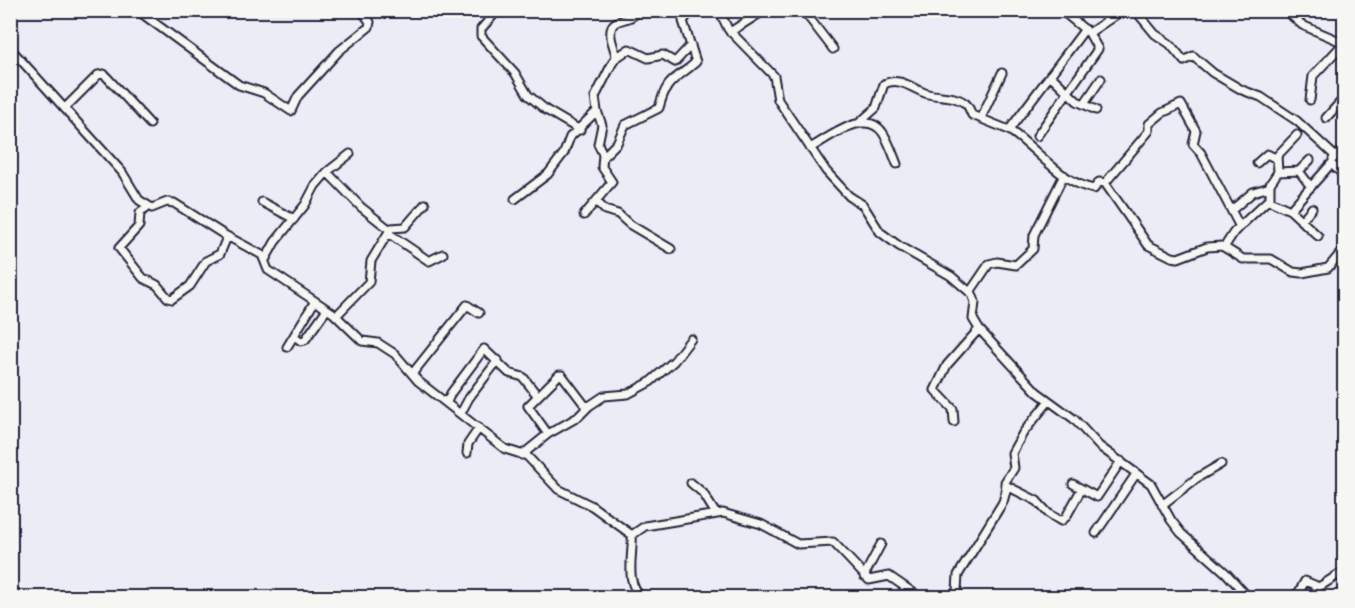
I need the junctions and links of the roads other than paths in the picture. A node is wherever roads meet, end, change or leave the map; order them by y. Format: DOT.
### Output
graph roads {
  1 [pos="137,10"];
  2 [pos="361,10"];
  3 [pos="498,10"];
  4 [pos="639,10"];
  5 [pos="692,10"];
  6 [pos="719,10"];
  7 [pos="765,10"];
  8 [pos="803,10"];
  9 [pos="1061,10"];
  10 [pos="1123,10"];
  11 [pos="1135,10"];
  12 [pos="1285,10"];
  13 [pos="1343,10"];
  14 [pos="1344,17"];
  15 [pos="1087,31"];
  16 [pos="730,32"];
  17 [pos="1344,44"];
  18 [pos="691,45"];
  19 [pos="10,48"];
  20 [pos="833,49"];
  21 [pos="615,59"];
  22 [pos="1002,73"];
  23 [pos="1050,75"];
  24 [pos="1101,79"];
  25 [pos="1068,91"];
  26 [pos="1344,98"];
  27 [pos="1310,100"];
  28 [pos="1084,104"];
  29 [pos="65,108"];
  30 [pos="1096,110"];
  31 [pos="597,111"];
  32 [pos="981,118"];
  33 [pos="1326,118"];
  34 [pos="859,123"];
  35 [pos="150,124"];
  36 [pos="580,130"];
  37 [pos="1009,130"];
  38 [pos="1297,135"];
  39 [pos="1037,136"];
  40 [pos="810,148"];
  41 [pos="1344,149"];
  42 [pos="350,154"];
  43 [pos="1335,156"];
  44 [pos="603,157"];
  45 [pos="1277,159"];
  46 [pos="1310,160"];
  47 [pos="1257,163"];
  48 [pos="897,164"];
  49 [pos="1331,164"];
  50 [pos="1299,171"];
  51 [pos="327,172"];
  52 [pos="1278,172"];
  53 [pos="1064,174"];
  54 [pos="1344,175"];
  55 [pos="1105,183"];
  56 [pos="1270,187"];
  57 [pos="1311,187"];
  58 [pos="515,199"];
  59 [pos="1270,199"];
  60 [pos="596,201"];
  61 [pos="262,202"];
  62 [pos="425,204"];
  63 [pos="148,206"];
  64 [pos="1312,208"];
  65 [pos="1233,209"];
  66 [pos="1290,210"];
  67 [pos="584,215"];
  68 [pos="294,219"];
  69 [pos="1302,221"];
  70 [pos="1240,227"];
  71 [pos="389,232"];
  72 [pos="1318,236"];
  73 [pos="228,237"];
  74 [pos="1225,246"];
  75 [pos="671,249"];
  76 [pos="1344,249"];
  77 [pos="443,254"];
  78 [pos="265,260"];
  79 [pos="970,292"];
  80 [pos="315,301"];
  81 [pos="327,309"];
  82 [pos="479,313"];
  83 [pos="336,316"];
  84 [pos="979,329"];
  85 [pos="294,336"];
  86 [pos="691,339"];
  87 [pos="287,347"];
  88 [pos="498,360"];
  89 [pos="412,374"];
  90 [pos="537,395"];
  91 [pos="447,402"];
  92 [pos="1048,402"];
  93 [pos="589,406"];
  94 [pos="461,413"];
  95 [pos="954,423"];
  96 [pos="478,428"];
  97 [pos="548,434"];
  98 [pos="467,453"];
  99 [pos="522,455"];
  100 [pos="1121,461"];
  101 [pos="1221,464"];
  102 [pos="1136,474"];
  103 [pos="691,483"];
  104 [pos="1073,484"];
  105 [pos="1005,485"];
  106 [pos="1081,490"];
  107 [pos="1162,505"];
  108 [pos="716,514"];
  109 [pos="1096,533"];
  110 [pos="632,535"];
  111 [pos="881,544"];
  112 [pos="1344,571"];
  113 [pos="864,576"];
  114 [pos="643,597"];
  115 [pos="921,597"];
  116 [pos="953,597"];
  117 [pos="1249,597"];
  118 [pos="1291,597"];
  1 -- 2 [label="street"];
  3 -- 36 [label="street"];
  4 -- 21 [label="street"];
  5 -- 18 [label="street"];
  6 -- 16 [label="street"];
  7 -- 16 [label="street"];
  8 -- 20 [label="street"];
  9 -- 15 [label="street"];
  10 -- 15 [label="street"];
  11 -- 43 [label="street"];
  12 -- 17 [label="street"];
  13 -- 14 [label="street"];
  15 -- 23 [label="street"];
  15 -- 25 [label="street"];
  16 -- 40 [label="street"];
  17 -- 27 [label="street"];
  18 -- 21 [label="street"];
  18 -- 44 [label="street"];
  19 -- 29 [label="street"];
  21 -- 31 [label="street"];
  22 -- 32 [label="street"];
  23 -- 25 [label="street"];
  23 -- 37 [label="street"];
  24 -- 28 [label="street"];
  25 -- 28 [label="street"];
  25 -- 39 [label="street"];
  26 -- 33 [label="street"];
  28 -- 30 [label="street"];
  29 -- 35 [label="street"];
  29 -- 63 [label="street"];
  31 -- 36 [label="street"];
  31 -- 44 [label="street"];
  32 -- 34 [label="street"];
  32 -- 37 [label="street"];
  34 -- 40 [label="street"];
  34 -- 48 [label="street"];
  36 -- 58 [label="street"];
  37 -- 53 [label="street"];
  38 -- 45 [label="street"];
  40 -- 79 [label="street"];
  41 -- 43 [label="street"];
  42 -- 51 [label="street"];
  43 -- 49 [label="street"];
  44 -- 60 [label="street"];
  45 -- 47 [label="street"];
  45 -- 52 [label="street"];
  46 -- 50 [label="street"];
  49 -- 54 [label="street"];
  49 -- 57 [label="street"];
  50 -- 52 [label="street"];
  50 -- 57 [label="street"];
  51 -- 68 [label="street"];
  51 -- 71 [label="street"];
  52 -- 56 [label="street"];
  53 -- 55 [label="street"];
  53 -- 79 [label="street"];
  55 -- 65 [label="street"];
  55 -- 74 [label="street"];
  56 -- 59 [label="street"];
  56 -- 65 [label="street"];
  57 -- 66 [label="street"];
  59 -- 66 [label="street"];
  59 -- 70 [label="street"];
  60 -- 67 [label="street"];
  60 -- 75 [label="street"];
  61 -- 68 [label="street"];
  62 -- 71 [label="street"];
  63 -- 73 [label="street"];
  63 -- 73 [label="street"];
  64 -- 69 [label="street"];
  65 -- 70 [label="street"];
  66 -- 69 [label="street"];
  68 -- 78 [label="street"];
  69 -- 72 [label="street"];
  70 -- 74 [label="street"];
  71 -- 77 [label="street"];
  71 -- 83 [label="street"];
  73 -- 78 [label="street"];
  74 -- 76 [label="street"];
  78 -- 80 [label="street"];
  79 -- 84 [label="street"];
  80 -- 81 [label="street"];
  80 -- 85 [label="street"];
  81 -- 83 [label="street"];
  81 -- 85 [label="street"];
  82 -- 89 [label="street"];
  83 -- 89 [label="street"];
  84 -- 92 [label="street"];
  84 -- 95 [label="street"];
  85 -- 87 [label="street"];
  86 -- 93 [label="street"];
  88 -- 90 [label="street"];
  88 -- 91 [label="street"];
  88 -- 94 [label="street"];
  89 -- 91 [label="street"];
  90 -- 93 [label="street"];
  90 -- 97 [label="street"];
  91 -- 94 [label="street"];
  92 -- 100 [label="street"];
  92 -- 105 [label="street"];
  93 -- 97 [label="street"];
  94 -- 96 [label="street"];
  96 -- 98 [label="street"];
  96 -- 99 [label="street"];
  97 -- 99 [label="street"];
  99 -- 110 [label="street"];
  100 -- 102 [label="street"];
  100 -- 106 [label="street"];
  101 -- 107 [label="street"];
  102 -- 107 [label="street"];
  102 -- 109 [label="street"];
  103 -- 108 [label="street"];
  104 -- 106 [label="street"];
  105 -- 106 [label="street"];
  105 -- 116 [label="street"];
  107 -- 117 [label="street"];
  108 -- 110 [label="street"];
  108 -- 113 [label="street"];
  110 -- 114 [label="street"];
  111 -- 113 [label="street"];
  112 -- 118 [label="street"];
  113 -- 115 [label="street"];
}
